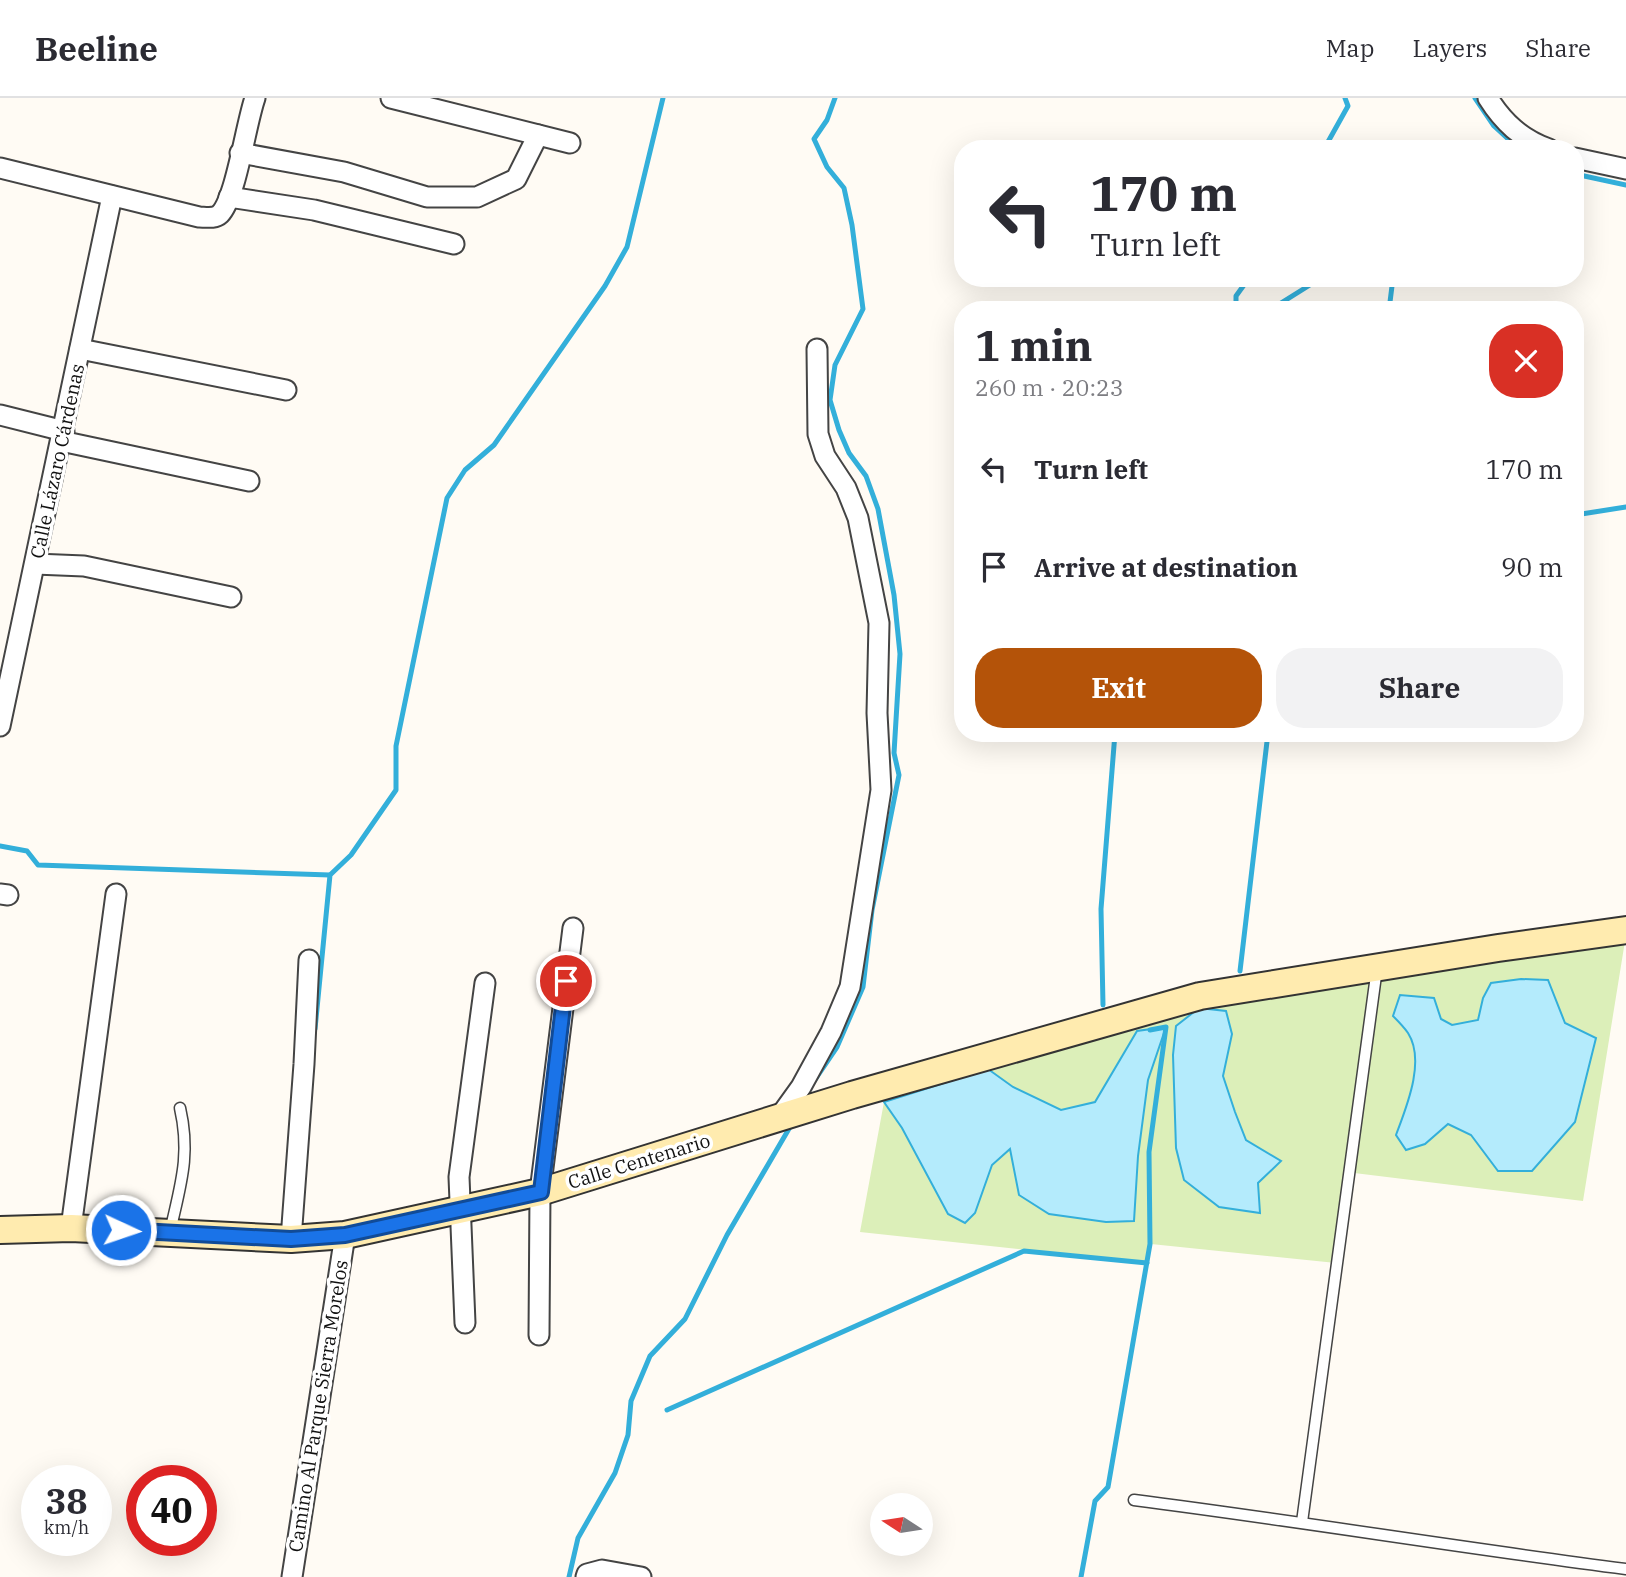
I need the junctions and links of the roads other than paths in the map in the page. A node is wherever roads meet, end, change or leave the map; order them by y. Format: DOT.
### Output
graph roads {
  1 [pos="255,98"];
  2 [pos="391,98"];
  3 [pos="1488,98"];
  4 [pos="538,135"];
  5 [pos="1530,140"];
  6 [pos="570,143"];
  7 [pos="240,152"];
  8 [pos="1584,160"];
  9 [pos="0,168"];
  10 [pos="1626,169"];
  11 [pos="112,196"];
  12 [pos="229,197"];
  13 [pos="454,244"];
  14 [pos="80,349"];
  15 [pos="817,349"];
  16 [pos="286,390"];
  17 [pos="0,415"];
  18 [pos="63,436"];
  19 [pos="249,481"];
  20 [pos="35,564"];
  21 [pos="231,597"];
  22 [pos="0,726"];
  23 [pos="116,894"];
  24 [pos="573,928"];
  25 [pos="1626,930"];
  26 [pos="309,960"];
  27 [pos="1377,967"];
  28 [pos="485,983"];
  29 [pos="180,1108"];
  30 [pos="778,1119"];
  31 [pos="541,1192"];
  32 [pos="460,1210"];
  33 [pos="71,1228"];
  34 [pos="0,1230"];
  35 [pos="170,1233"];
  36 [pos="345,1235"];
  37 [pos="291,1239"];
  38 [pos="465,1323"];
  39 [pos="539,1335"];
  40 [pos="1134,1500"];
  41 [pos="1302,1522"];
  42 [pos="1626,1569"];
  43 [pos="292,1577"];
  44 [pos="586,1577"];
  45 [pos="640,1577"];
  1 -- 7 [label="street"];
  2 -- 4 [label="street"];
  3 -- 5 [label="street"];
  4 -- 6 [label="street"];
  4 -- 7 [label="street"];
  7 -- 12 [label="street"];
  8 -- 10 [label="street"];
  9 -- 11 [label="street"];
  11 -- 12 [label="street"];
  11 -- 14 [label="street, Calle Lázaro Cárdenas"];
  12 -- 13 [label="street"];
  14 -- 16 [label="street"];
  14 -- 18 [label="street, Calle Lázaro Cárdenas"];
  15 -- 30 [label="street"];
  17 -- 18 [label="street"];
  18 -- 19 [label="street"];
  18 -- 20 [label="street, Calle Lázaro Cárdenas"];
  20 -- 21 [label="street"];
  20 -- 22 [label="street, Calle Lázaro Cárdenas"];
  23 -- 33 [label="street"];
  24 -- 31 [label="street"];
  25 -- 27 [label="street, Calle Centenario"];
  26 -- 37 [label="street"];
  27 -- 30 [label="street, Calle Centenario"];
  27 -- 41 [label="lane"];
  28 -- 32 [label="street"];
  29 -- 35 [label="lane"];
  30 -- 31 [label="street, Calle Centenario"];
  31 -- 32 [label="street, Calle Centenario"];
  31 -- 39 [label="street"];
  32 -- 36 [label="street, Calle Centenario"];
  32 -- 38 [label="street"];
  33 -- 34 [label="street, Calle Centenario"];
  33 -- 35 [label="street, Calle Centenario"];
  35 -- 37 [label="street, Calle Centenario"];
  36 -- 37 [label="street, Calle Centenario"];
  36 -- 43 [label="street, Camino Al Parque Sierra Morelos"];
  40 -- 41 [label="lane"];
  41 -- 42 [label="lane"];
  44 -- 45 [label="street"];
}
